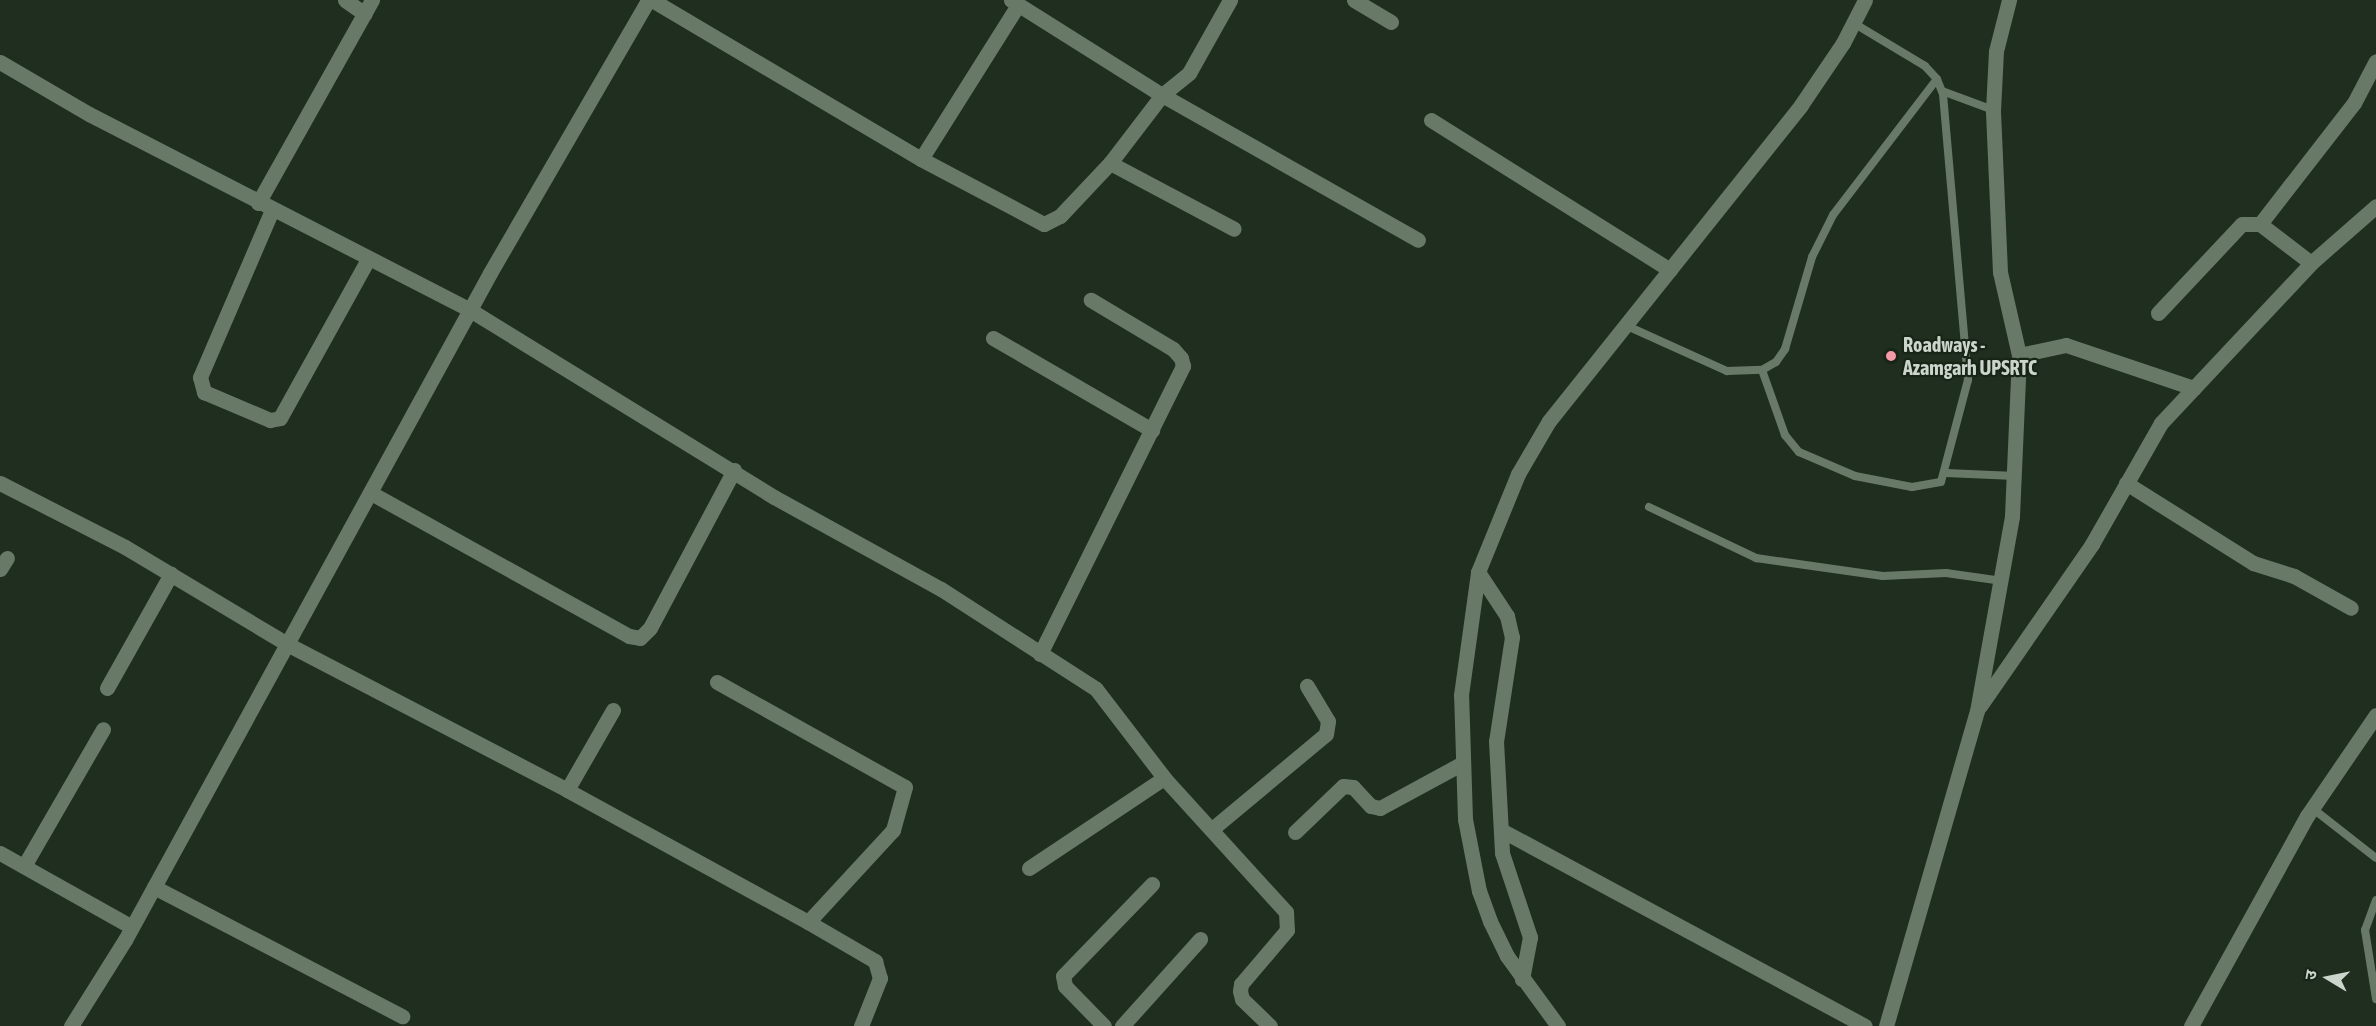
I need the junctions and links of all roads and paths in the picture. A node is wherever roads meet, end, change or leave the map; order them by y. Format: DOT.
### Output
graph roads {
  1 [pos="345,0"];
  2 [pos="372,0"];
  3 [pos="650,0"];
  4 [pos="1230,0"];
  5 [pos="1354,0"];
  6 [pos="1865,0"];
  7 [pos="2009,0"];
  8 [pos="1014,2"];
  9 [pos="365,14"];
  10 [pos="1391,22"];
  11 [pos="1855,24"];
  12 [pos="2376,61"];
  13 [pos="0,62"];
  14 [pos="1937,79"];
  15 [pos="1942,91"];
  16 [pos="1162,95"];
  17 [pos="1993,110"];
  18 [pos="1431,120"];
  19 [pos="921,159"];
  20 [pos="1110,162"];
  21 [pos="265,206"];
  22 [pos="2376,206"];
  23 [pos="2260,224"];
  24 [pos="1234,229"];
  25 [pos="1418,240"];
  26 [pos="368,259"];
  27 [pos="2311,263"];
  28 [pos="1670,270"];
  29 [pos="1091,300"];
  30 [pos="470,310"];
  31 [pos="2158,313"];
  32 [pos="1624,325"];
  33 [pos="993,338"];
  34 [pos="2019,355"];
  35 [pos="1762,370"];
  36 [pos="2194,388"];
  37 [pos="1152,430"];
  38 [pos="734,470"];
  39 [pos="1946,473"];
  40 [pos="2015,476"];
  41 [pos="0,483"];
  42 [pos="2127,483"];
  43 [pos="371,493"];
  44 [pos="1649,507"];
  45 [pos="1478,572"];
  46 [pos="171,574"];
  47 [pos="2002,581"];
  48 [pos="2351,608"];
  49 [pos="287,644"];
  50 [pos="1040,654"];
  51 [pos="717,682"];
  52 [pos="1307,686"];
  53 [pos="107,688"];
  54 [pos="613,710"];
  55 [pos="1977,711"];
  56 [pos="2376,715"];
  57 [pos="103,729"];
  58 [pos="1461,764"];
  59 [pos="1164,778"];
  60 [pos="567,790"];
  61 [pos="2313,808"];
  62 [pos="1212,829"];
  63 [pos="1501,830"];
  64 [pos="1295,832"];
  65 [pos="0,853"];
  66 [pos="2376,858"];
  67 [pos="24,866"];
  68 [pos="1029,868"];
  69 [pos="1152,884"];
  70 [pos="154,886"];
  71 [pos="2376,900"];
  72 [pos="808,922"];
  73 [pos="132,927"];
  74 [pos="1200,939"];
  75 [pos="1522,979"];
  76 [pos="2376,999"];
  77 [pos="402,1016"];
  78 [pos="71,1026"];
  79 [pos="861,1026"];
  80 [pos="1104,1026"];
  81 [pos="1122,1026"];
  82 [pos="1270,1026"];
  83 [pos="1558,1026"];
  84 [pos="1865,1026"];
  85 [pos="1886,1026"];
  86 [pos="2191,1026"];
  1 -- 9 [label="street"];
  2 -- 9 [label="street"];
  3 -- 19 [label="street"];
  3 -- 30 [label="street"];
  4 -- 16 [label="street"];
  5 -- 10 [label="street"];
  6 -- 11 [label="street"];
  7 -- 17 [label="street"];
  8 -- 16 [label="street"];
  8 -- 19 [label="street"];
  9 -- 21 [label="street"];
  11 -- 14 [label="lane"];
  11 -- 28 [label="street"];
  12 -- 23 [label="street"];
  13 -- 21 [label="street"];
  14 -- 15 [label="lane"];
  14 -- 35 [label="lane"];
  15 -- 17 [label="lane"];
  15 -- 39 [label="lane"];
  16 -- 20 [label="street"];
  16 -- 25 [label="street"];
  17 -- 34 [label="street"];
  18 -- 28 [label="street"];
  19 -- 20 [label="street"];
  20 -- 24 [label="street"];
  21 -- 26 [label="street"];
  21 -- 26 [label="street"];
  22 -- 27 [label="street"];
  23 -- 27 [label="street"];
  23 -- 31 [label="street"];
  26 -- 30 [label="street"];
  27 -- 36 [label="street"];
  28 -- 32 [label="street"];
  29 -- 37 [label="street"];
  30 -- 38 [label="street"];
  30 -- 43 [label="street"];
  32 -- 35 [label="lane"];
  32 -- 45 [label="street"];
  33 -- 37 [label="street"];
  34 -- 36 [label="street"];
  34 -- 40 [label="street"];
  35 -- 39 [label="lane"];
  36 -- 42 [label="street"];
  37 -- 50 [label="street"];
  38 -- 43 [label="street"];
  38 -- 50 [label="street"];
  39 -- 40 [label="lane"];
  40 -- 47 [label="street"];
  41 -- 46 [label="street"];
  42 -- 48 [label="street"];
  42 -- 55 [label="street"];
  43 -- 49 [label="street"];
  44 -- 47 [label="lane"];
  45 -- 58 [label="street"];
  45 -- 63 [label="street"];
  46 -- 49 [label="street"];
  46 -- 53 [label="street"];
  47 -- 55 [label="street"];
  49 -- 60 [label="street"];
  49 -- 70 [label="street"];
  50 -- 59 [label="street"];
  51 -- 72 [label="street"];
  52 -- 62 [label="street"];
  54 -- 60 [label="street"];
  55 -- 85 [label="street"];
  56 -- 61 [label="street"];
  57 -- 67 [label="street"];
  58 -- 64 [label="street"];
  58 -- 75 [label="street"];
  59 -- 62 [label="street"];
  59 -- 68 [label="street"];
  60 -- 72 [label="street"];
  61 -- 66 [label="lane"];
  61 -- 86 [label="street"];
  62 -- 82 [label="street"];
  63 -- 75 [label="street"];
  63 -- 84 [label="street"];
  65 -- 67 [label="street"];
  67 -- 73 [label="street"];
  69 -- 80 [label="street"];
  70 -- 73 [label="street"];
  70 -- 77 [label="street"];
  71 -- 76 [label="lane"];
  72 -- 79 [label="street"];
  73 -- 78 [label="street"];
  74 -- 81 [label="street"];
  75 -- 83 [label="street"];
}
